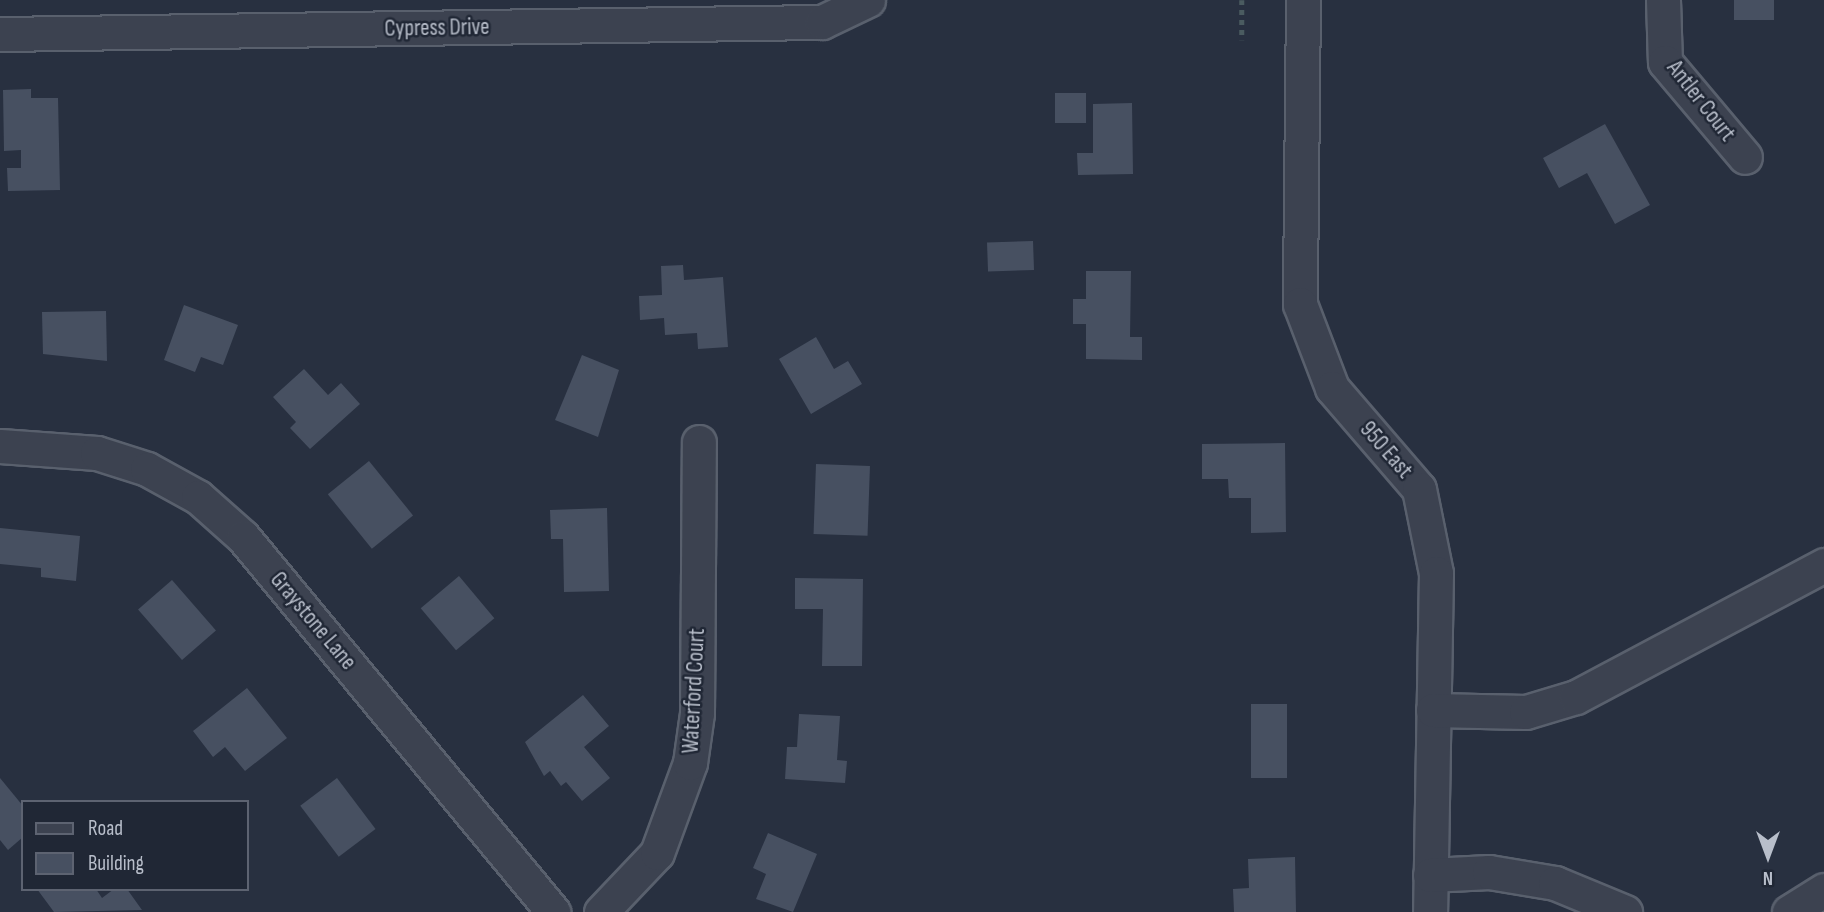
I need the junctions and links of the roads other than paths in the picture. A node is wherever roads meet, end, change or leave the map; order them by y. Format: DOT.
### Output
graph roads {
  1 [pos="868,0"];
  2 [pos="1303,0"];
  3 [pos="1663,0"];
  4 [pos="0,34"];
  5 [pos="1745,157"];
  6 [pos="699,442"];
  7 [pos="0,446"];
  8 [pos="1824,565"];
  9 [pos="1433,710"];
  10 [pos="1430,875"];
  11 [pos="1824,890"];
  12 [pos="554,912"];
  13 [pos="601,912"];
  14 [pos="1430,912"];
  15 [pos="1625,912"];
  16 [pos="1789,912"];
  1 -- 4 [label="street, Cypress Drive"];
  2 -- 9 [label="street, 950 East"];
  3 -- 5 [label="street, Antler Court"];
  6 -- 13 [label="street, Waterford Court"];
  7 -- 12 [label="street, Graystone Lane"];
  8 -- 9 [label="street"];
  9 -- 10 [label="street, 950 East"];
  10 -- 14 [label="street, 950 East"];
  10 -- 15 [label="street"];
  11 -- 16 [label="street"];
}
